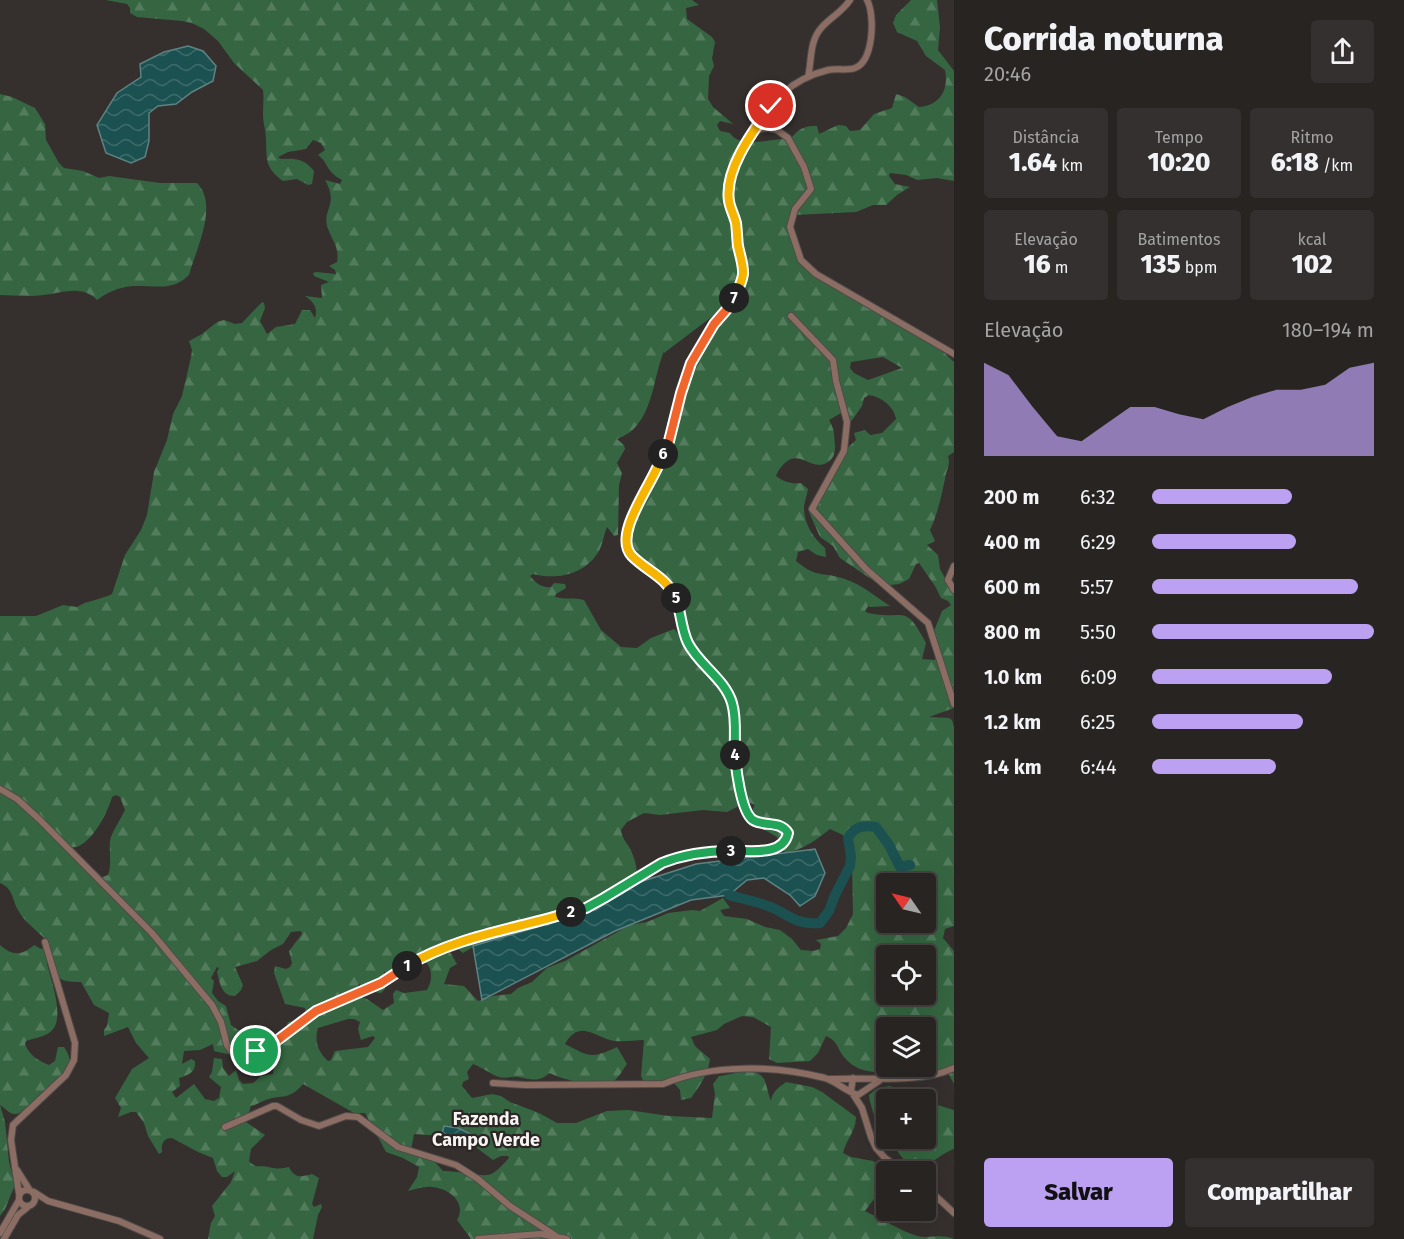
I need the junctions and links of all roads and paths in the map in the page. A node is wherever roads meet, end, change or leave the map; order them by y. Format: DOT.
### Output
graph roads {
  1 [pos="850,0"];
  2 [pos="867,0"];
  3 [pos="807,77"];
  4 [pos="765,114"];
  5 [pos="777,130"];
  6 [pos="753,134"];
  7 [pos="791,316"];
  8 [pos="954,354"];
  9 [pos="954,566"];
  10 [pos="954,590"];
  11 [pos="954,704"];
  12 [pos="0,789"];
  13 [pos="45,942"];
  14 [pos="954,1068"];
  15 [pos="853,1078"];
  16 [pos="866,1078"];
  17 [pos="828,1079"];
  18 [pos="879,1081"];
  19 [pos="494,1083"];
  20 [pos="865,1090"];
  21 [pos="851,1091"];
  22 [pos="862,1108"];
  23 [pos="225,1128"];
  24 [pos="889,1161"];
  25 [pos="17,1170"];
  26 [pos="31,1191"];
  27 [pos="936,1196"];
  28 [pos="19,1197"];
  29 [pos="48,1201"];
  30 [pos="31,1205"];
  31 [pos="954,1213"];
  32 [pos="0,1233"];
  33 [pos="556,1236"];
  34 [pos="4,1239"];
  35 [pos="160,1239"];
  36 [pos="478,1239"];
  37 [pos="567,1239"];
  1 -- 3 [label="street"];
  2 -- 3 [label="street"];
  3 -- 4 [label="street"];
  4 -- 5 [label="street"];
  4 -- 6 [label="street"];
  5 -- 6 [label="street"];
  5 -- 8 [label="street"];
  6 -- 12 [label="street"];
  7 -- 11 [label="street"];
  9 -- 10 [label="street"];
  13 -- 25 [label="street"];
  14 -- 18 [label="street"];
  15 -- 16 [label="street"];
  15 -- 17 [label="street"];
  15 -- 21 [label="street"];
  16 -- 18 [label="street"];
  16 -- 20 [label="street"];
  17 -- 19 [label="street"];
  17 -- 21 [label="street"];
  18 -- 20 [label="street"];
  20 -- 21 [label="street"];
  20 -- 22 [label="street"];
  21 -- 22 [label="street"];
  22 -- 24 [label="street"];
  23 -- 33 [label="street"];
  25 -- 26 [label="street"];
  25 -- 28 [label="street"];
  26 -- 28 [label="street"];
  26 -- 29 [label="street"];
  26 -- 30 [label="street"];
  27 -- 31 [label="street"];
  28 -- 30 [label="street"];
  28 -- 32 [label="street"];
  29 -- 30 [label="street"];
  29 -- 35 [label="street"];
  30 -- 34 [label="street"];
  33 -- 36 [label="street"];
  33 -- 37 [label="street"];
}
